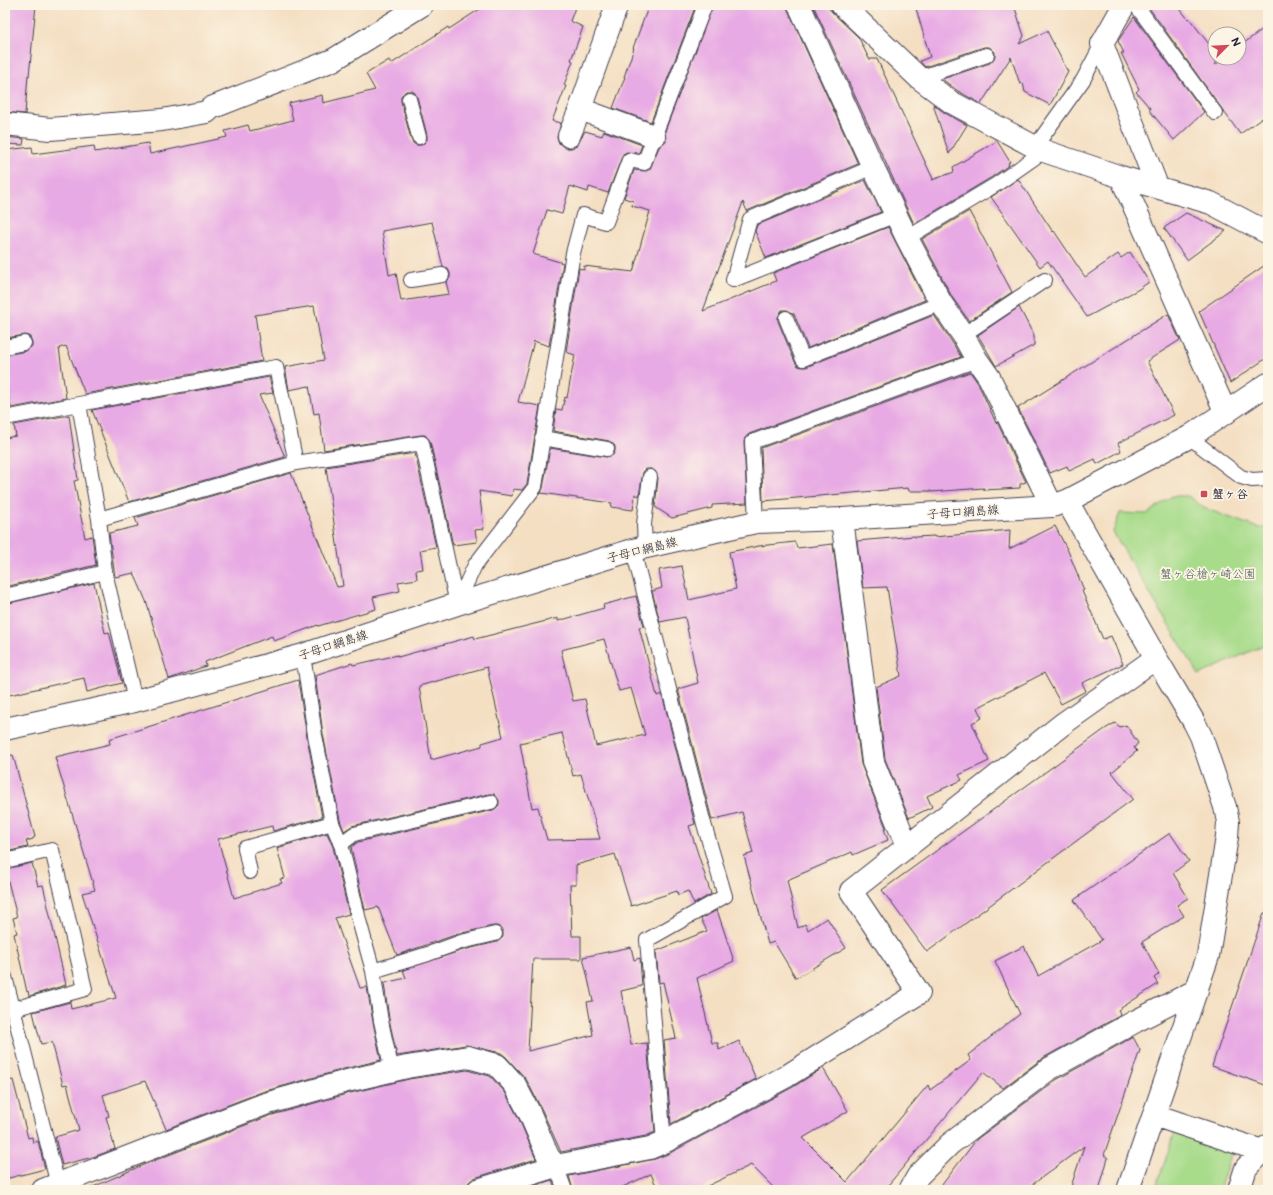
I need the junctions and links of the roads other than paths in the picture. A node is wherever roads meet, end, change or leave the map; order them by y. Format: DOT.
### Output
graph roads {
  1 [pos="422,5"];
  2 [pos="617,5"];
  3 [pos="705,5"];
  4 [pos="799,5"];
  5 [pos="842,5"];
  6 [pos="1124,5"];
  7 [pos="1136,5"];
  8 [pos="1102,44"];
  9 [pos="986,55"];
  10 [pos="919,78"];
  11 [pos="409,99"];
  12 [pos="580,109"];
  13 [pos="1215,113"];
  14 [pos="5,124"];
  15 [pos="569,136"];
  16 [pos="654,136"];
  17 [pos="419,137"];
  18 [pos="1039,149"];
  19 [pos="873,167"];
  20 [pos="1121,177"];
  21 [pos="1157,186"];
  22 [pos="896,215"];
  23 [pos="1268,232"];
  24 [pos="907,238"];
  25 [pos="442,275"];
  26 [pos="411,280"];
  27 [pos="1045,280"];
  28 [pos="941,303"];
  29 [pos="786,318"];
  30 [pos="963,335"];
  31 [pos="24,343"];
  32 [pos="5,347"];
  33 [pos="977,360"];
  34 [pos="1268,384"];
  35 [pos="79,404"];
  36 [pos="1226,413"];
  37 [pos="5,418"];
  38 [pos="1189,437"];
  39 [pos="542,438"];
  40 [pos="607,449"];
  41 [pos="296,463"];
  42 [pos="650,477"];
  43 [pos="1268,479"];
  44 [pos="1059,504"];
  45 [pos="99,519"];
  46 [pos="842,519"];
  47 [pos="756,522"];
  48 [pos="639,549"];
  49 [pos="105,572"];
  50 [pos="5,596"];
  51 [pos="457,604"];
  52 [pos="303,655"];
  53 [pos="1156,658"];
  54 [pos="135,701"];
  55 [pos="5,729"];
  56 [pos="491,802"];
  57 [pos="332,823"];
  58 [pos="341,844"];
  59 [pos="906,846"];
  60 [pos="5,861"];
  61 [pos="250,872"];
  62 [pos="495,934"];
  63 [pos="374,972"];
  64 [pos="5,977"];
  65 [pos="1197,990"];
  66 [pos="13,1009"];
  67 [pos="392,1071"];
  68 [pos="1154,1114"];
  69 [pos="664,1142"];
  70 [pos="1265,1148"];
  71 [pos="556,1166"];
  72 [pos="50,1187"];
  73 [pos="478,1190"];
  74 [pos="565,1190"];
  75 [pos="910,1190"];
  76 [pos="1128,1190"];
  77 [pos="1239,1190"];
  1 -- 14 [label="street"];
  2 -- 12 [label="street"];
  3 -- 16 [label="lane"];
  4 -- 19 [label="street"];
  5 -- 10 [label="street"];
  6 -- 8 [label="street"];
  7 -- 13 [label="lane"];
  8 -- 18 [label="lane"];
  8 -- 21 [label="street"];
  9 -- 10 [label="lane"];
  10 -- 18 [label="street"];
  11 -- 17 [label="lane"];
  12 -- 15 [label="street"];
  12 -- 16 [label="street"];
  16 -- 39 [label="lane"];
  18 -- 20 [label="street"];
  18 -- 24 [label="lane"];
  19 -- 22 [label="street"];
  19 -- 22 [label="lane"];
  20 -- 21 [label="street"];
  20 -- 36 [label="street"];
  21 -- 23 [label="street"];
  22 -- 24 [label="street"];
  24 -- 28 [label="street"];
  25 -- 26 [label="lane"];
  27 -- 30 [label="lane"];
  28 -- 29 [label="lane"];
  28 -- 30 [label="street"];
  30 -- 33 [label="street"];
  31 -- 32 [label="lane"];
  33 -- 44 [label="street"];
  33 -- 47 [label="lane"];
  34 -- 36 [label="street, 子母口綱島線"];
  35 -- 37 [label="lane"];
  35 -- 41 [label="lane"];
  35 -- 45 [label="lane"];
  36 -- 38 [label="street, 子母口綱島線"];
  38 -- 43 [label="lane"];
  38 -- 44 [label="street, 子母口綱島線"];
  39 -- 40 [label="lane"];
  39 -- 51 [label="lane"];
  41 -- 45 [label="lane"];
  41 -- 51 [label="lane"];
  42 -- 48 [label="lane"];
  44 -- 46 [label="street, 子母口綱島線"];
  44 -- 53 [label="street"];
  45 -- 49 [label="lane"];
  46 -- 47 [label="street, 子母口綱島線"];
  46 -- 59 [label="street"];
  47 -- 48 [label="street, 子母口綱島線"];
  48 -- 51 [label="street, 子母口綱島線"];
  48 -- 69 [label="lane"];
  49 -- 50 [label="lane"];
  49 -- 54 [label="lane"];
  51 -- 52 [label="street, 子母口綱島線"];
  52 -- 54 [label="street, 子母口綱島線"];
  52 -- 57 [label="lane"];
  53 -- 59 [label="street"];
  53 -- 65 [label="street"];
  54 -- 55 [label="street, 子母口綱島線"];
  56 -- 58 [label="lane"];
  57 -- 58 [label="lane"];
  57 -- 61 [label="lane"];
  58 -- 63 [label="lane"];
  59 -- 69 [label="street"];
  60 -- 66 [label="lane"];
  62 -- 63 [label="lane"];
  63 -- 67 [label="lane"];
  64 -- 66 [label="lane"];
  65 -- 68 [label="street"];
  65 -- 75 [label="street"];
  66 -- 72 [label="lane"];
  67 -- 71 [label="street"];
  67 -- 72 [label="street"];
  68 -- 70 [label="street"];
  68 -- 76 [label="street"];
  69 -- 71 [label="street"];
  70 -- 77 [label="street"];
  71 -- 73 [label="street"];
  71 -- 74 [label="lane"];
}
